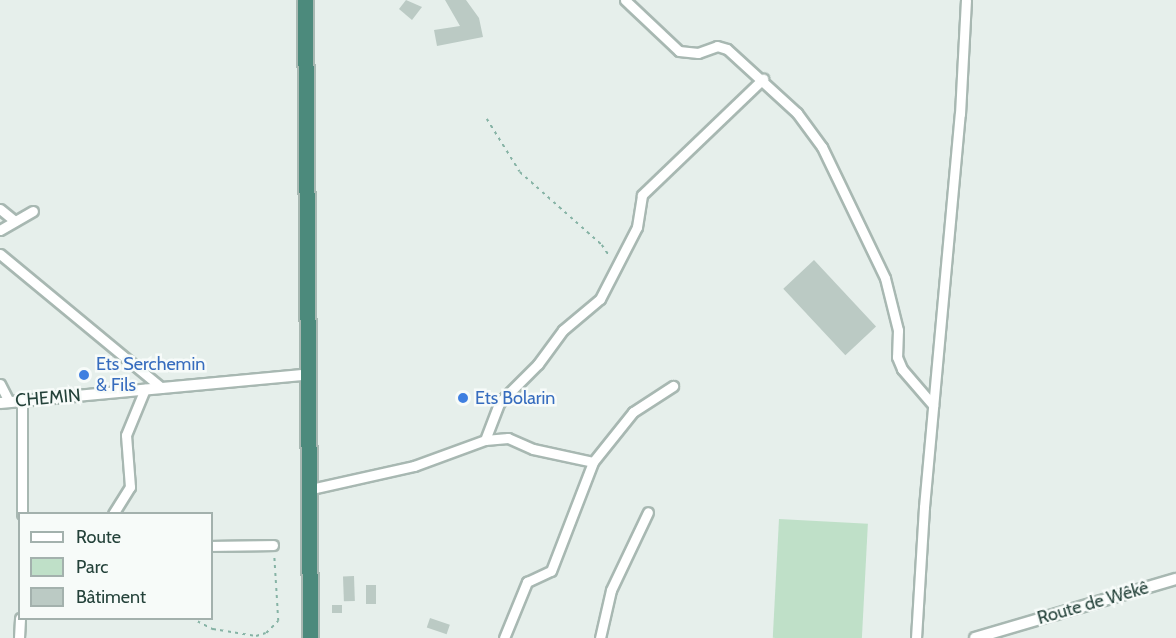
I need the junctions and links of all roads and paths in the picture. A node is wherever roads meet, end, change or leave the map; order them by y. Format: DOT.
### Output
graph roads {
  1 [pos="305,0"];
  2 [pos="625,0"];
  3 [pos="966,0"];
  4 [pos="763,79"];
  5 [pos="487,119"];
  6 [pos="0,209"];
  7 [pos="33,211"];
  8 [pos="15,221"];
  9 [pos="0,230"];
  10 [pos="0,254"];
  11 [pos="615,266"];
  12 [pos="311,374"];
  13 [pos="0,384"];
  14 [pos="673,386"];
  15 [pos="162,388"];
  16 [pos="145,389"];
  17 [pos="22,401"];
  18 [pos="5,402"];
  19 [pos="933,405"];
  20 [pos="485,440"];
  21 [pos="593,462"];
  22 [pos="311,489"];
  23 [pos="22,512"];
  24 [pos="114,512"];
  25 [pos="648,512"];
  26 [pos="273,545"];
  27 [pos="213,546"];
  28 [pos="1176,579"];
  29 [pos="20,620"];
  30 [pos="195,620"];
  31 [pos="19,638"];
  32 [pos="310,638"];
  33 [pos="504,638"];
  34 [pos="600,638"];
  35 [pos="916,638"];
  36 [pos="975,638"];
  1 -- 12 [label="highway"];
  2 -- 4 [label="street"];
  3 -- 19 [label="street"];
  4 -- 11 [label="street"];
  4 -- 19 [label="street"];
  5 -- 11 [label="path"];
  6 -- 8 [label="street"];
  7 -- 8 [label="street"];
  8 -- 9 [label="street"];
  10 -- 15 [label="street"];
  11 -- 20 [label="street"];
  12 -- 15 [label="street, CHEMIN"];
  12 -- 22 [label="highway"];
  13 -- 18 [label="street"];
  14 -- 21 [label="street"];
  15 -- 16 [label="street, CHEMIN"];
  16 -- 17 [label="street, CHEMIN"];
  16 -- 24 [label="street"];
  17 -- 18 [label="street, CHEMIN"];
  17 -- 23 [label="street"];
  19 -- 35 [label="street"];
  20 -- 21 [label="street"];
  20 -- 22 [label="street"];
  21 -- 33 [label="street"];
  22 -- 32 [label="highway"];
  25 -- 34 [label="street"];
  26 -- 27 [label="street"];
  26 -- 30 [label="path"];
  28 -- 36 [label="street, Route de Wêkê"];
  29 -- 31 [label="street"];
}
